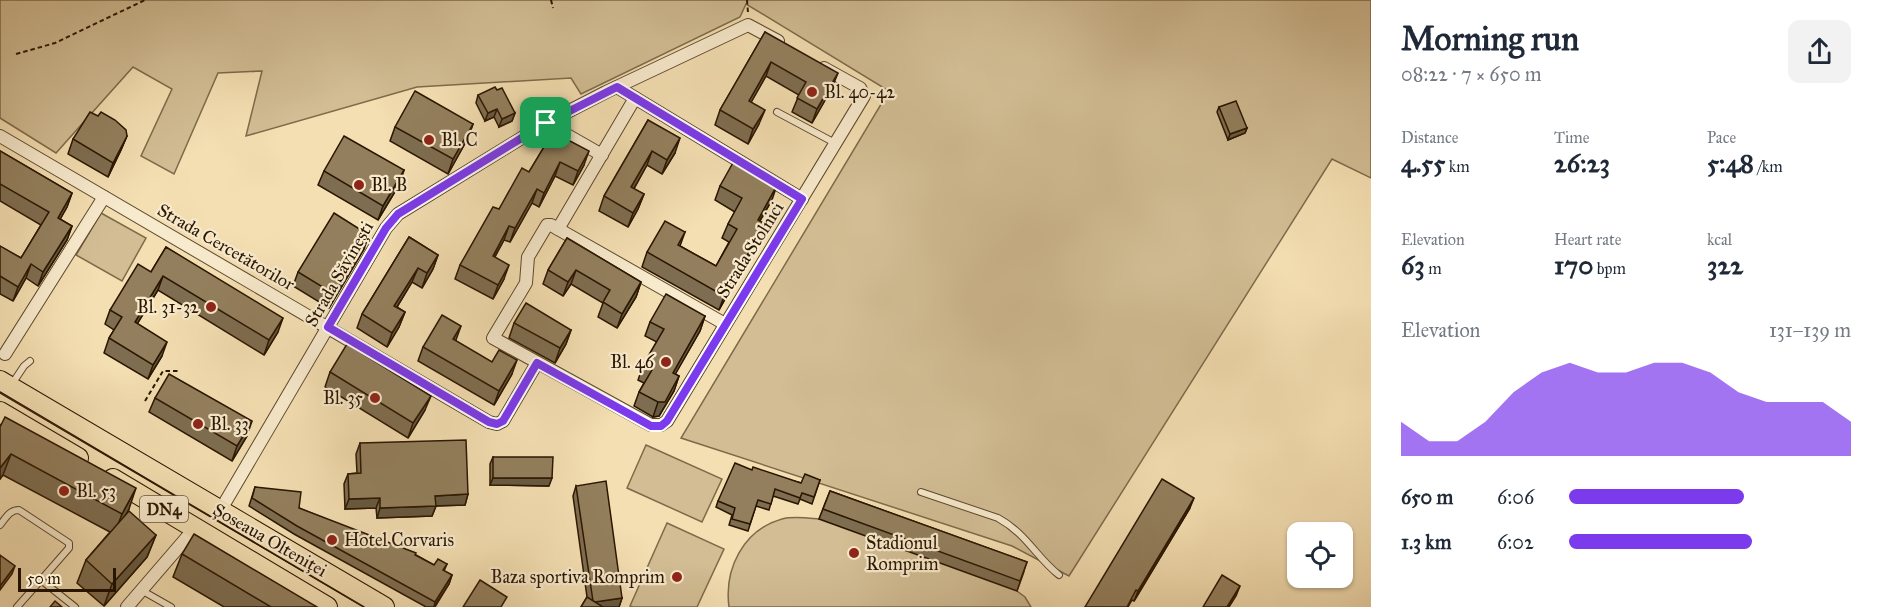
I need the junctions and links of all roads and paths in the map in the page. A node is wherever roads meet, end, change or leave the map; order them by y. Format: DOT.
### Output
graph roads {
  1 [pos="145,0"];
  2 [pos="551,0"];
  3 [pos="553,8"];
  4 [pos="789,48"];
  5 [pos="16,54"];
  6 [pos="809,59"];
  7 [pos="617,87"];
  8 [pos="635,98"];
  9 [pos="777,112"];
  10 [pos="546,123"];
  11 [pos="0,136"];
  12 [pos="836,143"];
  13 [pos="602,154"];
  14 [pos="104,197"];
  15 [pos="802,199"];
  16 [pos="558,229"];
  17 [pos="725,324"];
  18 [pos="328,327"];
  19 [pos="5,354"];
  20 [pos="30,361"];
  21 [pos="537,363"];
  22 [pos="178,371"];
  23 [pos="5,384"];
  24 [pos="145,401"];
  25 [pos="0,412"];
  26 [pos="921,492"];
  27 [pos="220,511"];
  28 [pos="0,525"];
  29 [pos="195,528"];
  30 [pos="1059,575"];
  31 [pos="40,580"];
  32 [pos="141,590"];
  33 [pos="17,607"];
  34 [pos="75,607"];
  35 [pos="127,607"];
  36 [pos="171,607"];
  37 [pos="327,607"];
  38 [pos="384,607"];
  1 -- 5 [label="path"];
  2 -- 3 [label="path"];
  4 -- 7 [label="street, Strada Săvinești"];
  6 -- 12 [label="street, Strada Stolnici"];
  7 -- 8 [label="street"];
  7 -- 10 [label="street, Strada Săvinești"];
  8 -- 13 [label="street"];
  8 -- 15 [label="street"];
  9 -- 12 [label="lane"];
  10 -- 13 [label="street"];
  10 -- 18 [label="street, Strada Săvinești"];
  11 -- 14 [label="street, Strada Cercetătorilor"];
  12 -- 15 [label="street, Strada Stolnici"];
  13 -- 16 [label="street"];
  14 -- 18 [label="street, Strada Cercetătorilor"];
  14 -- 19 [label="street"];
  15 -- 17 [label="street, Strada Stolnici"];
  16 -- 17 [label="street, Strada Stolnici"];
  16 -- 21 [label="street"];
  17 -- 21 [label="street, Strada Stolnici"];
  18 -- 21 [label="street, Strada Cercetătorilor"];
  18 -- 27 [label="street, Strada Săvinești"];
  20 -- 23 [label="lane"];
  22 -- 24 [label="path"];
  23 -- 27 [label="main road, Șoseaua Olteniței / DN4"];
  25 -- 29 [label="main road, Șoseaua Olteniței / DN4"];
  26 -- 30 [label="lane"];
  27 -- 38 [label="main road, Șoseaua Olteniței"];
  28 -- 31 [label="lane"];
  29 -- 32 [label="street"];
  29 -- 37 [label="main road, Șoseaua Olteniței / DN4"];
  31 -- 33 [label="lane"];
  31 -- 34 [label="lane"];
  32 -- 35 [label="street"];
  32 -- 36 [label="lane"];
}
